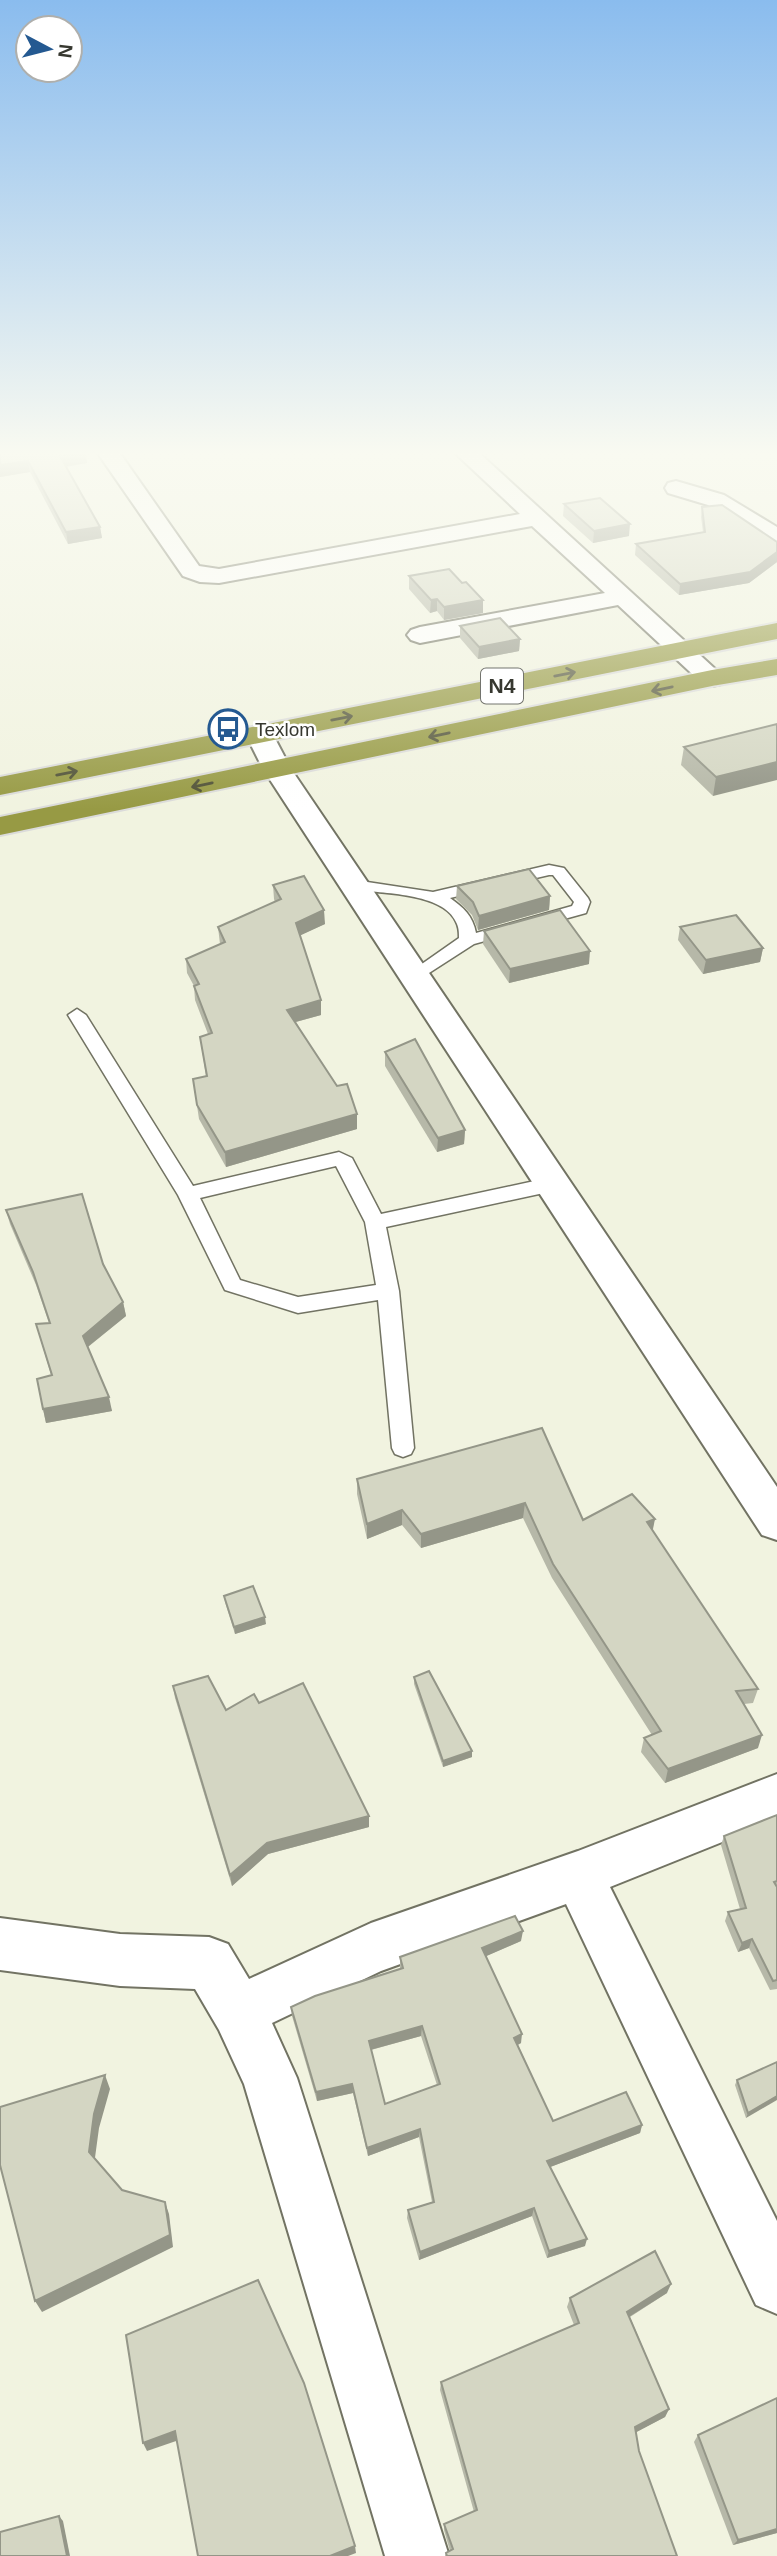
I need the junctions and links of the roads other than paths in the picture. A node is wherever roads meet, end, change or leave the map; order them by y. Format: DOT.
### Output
graph roads {
  1 [pos="192,571"];
  2 [pos="245,571"];
  3 [pos="593,571"];
  4 [pos="621,597"];
  5 [pos="775,634"];
  6 [pos="420,635"];
  7 [pos="680,651"];
  8 [pos="777,667"];
  9 [pos="712,678"];
  10 [pos="260,735"];
  11 [pos="277,769"];
  12 [pos="0,786"];
  13 [pos="0,826"];
  14 [pos="354,885"];
  15 [pos="437,896"];
  16 [pos="468,940"];
  17 [pos="415,977"];
  18 [pos="77,1014"];
  19 [pos="553,1184"];
  20 [pos="188,1194"];
  21 [pos="375,1222"];
  22 [pos="388,1291"];
  23 [pos="403,1448"];
  24 [pos="777,1522"];
  25 [pos="777,1797"];
  26 [pos="578,1875"];
  27 [pos="0,1944"];
  28 [pos="238,2011"];
  29 [pos="777,2284"];
  30 [pos="417,2556"];
  1 -- 2 [label="street"];
  3 -- 4 [label="street"];
  4 -- 6 [label="street"];
  4 -- 7 [label="street"];
  5 -- 7 [label="highway, N4"];
  7 -- 9 [label="street"];
  10 -- 7 [label="highway, N4, one-way"];
  8 -- 9 [label="highway, N4"];
  9 -- 11 [label="highway, N4, one-way"];
  10 -- 11 [label="street"];
  12 -- 10 [label="highway, N4, one-way"];
  11 -- 13 [label="highway, N4, one-way"];
  11 -- 14 [label="street"];
  14 -- 15 [label="lane"];
  14 -- 17 [label="street"];
  15 -- 16 [label="lane"];
  15 -- 16 [label="lane"];
  16 -- 17 [label="lane"];
  17 -- 19 [label="street"];
  18 -- 20 [label="lane"];
  19 -- 21 [label="lane"];
  19 -- 24 [label="street"];
  20 -- 21 [label="lane"];
  20 -- 22 [label="lane"];
  21 -- 22 [label="lane"];
  22 -- 23 [label="lane"];
  25 -- 26 [label="street"];
  26 -- 28 [label="street"];
  26 -- 29 [label="street"];
  27 -- 28 [label="street"];
  28 -- 30 [label="street"];
}
